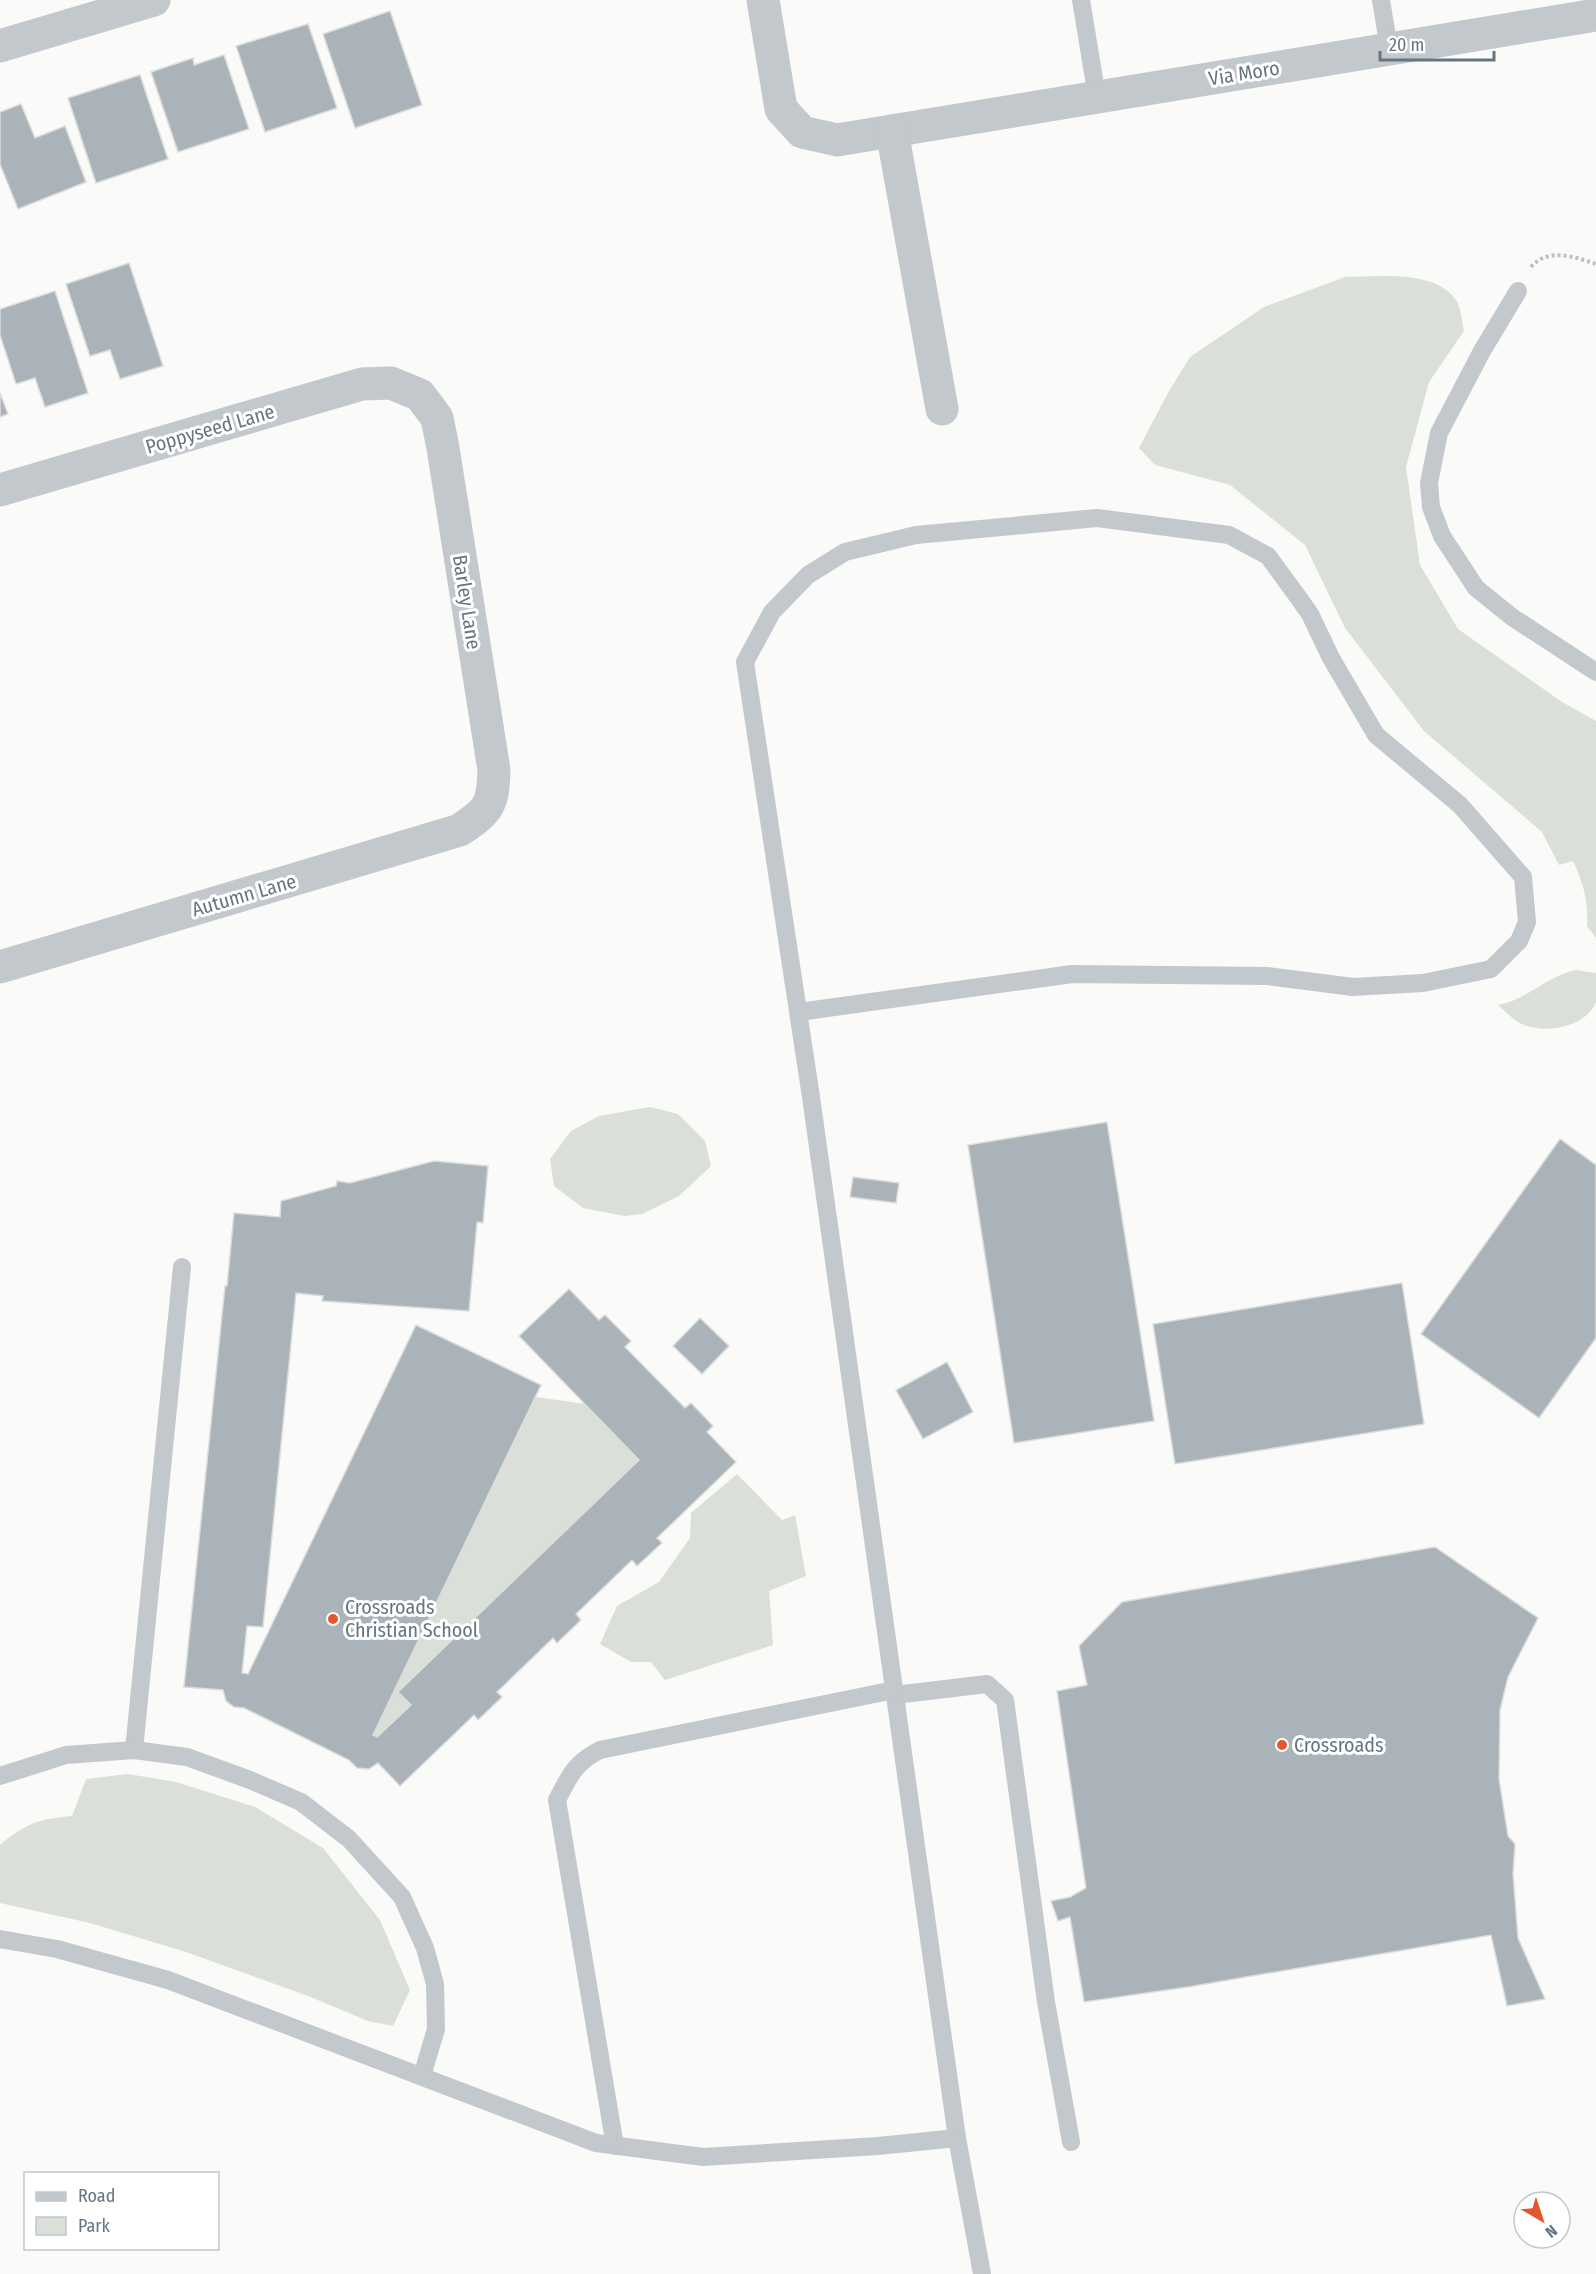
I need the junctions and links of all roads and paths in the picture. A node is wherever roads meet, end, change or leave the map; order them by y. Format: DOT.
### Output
graph roads {
  1 [pos="154,0"];
  2 [pos="763,0"];
  3 [pos="1081,0"];
  4 [pos="1381,0"];
  5 [pos="1596,15"];
  6 [pos="0,46"];
  7 [pos="1389,49"];
  8 [pos="1096,98"];
  9 [pos="892,131"];
  10 [pos="1596,264"];
  11 [pos="1531,267"];
  12 [pos="1518,291"];
  13 [pos="420,395"];
  14 [pos="942,410"];
  15 [pos="0,490"];
  16 [pos="1596,672"];
  17 [pos="484,814"];
  18 [pos="0,968"];
  19 [pos="799,1012"];
  20 [pos="182,1267"];
  21 [pos="895,1693"];
  22 [pos="134,1750"];
  23 [pos="0,1776"];
  24 [pos="0,1939"];
  25 [pos="422,2076"];
  26 [pos="957,2138"];
  27 [pos="1071,2142"];
  28 [pos="615,2146"];
  29 [pos="982,2274"];
  1 -- 6 [label="street"];
  2 -- 9 [label="street, Via Moro"];
  3 -- 8 [label="lane"];
  4 -- 7 [label="lane"];
  5 -- 7 [label="street, Via Moro"];
  7 -- 8 [label="street, Via Moro"];
  8 -- 9 [label="street, Via Moro"];
  9 -- 14 [label="street"];
  10 -- 11 [label="path"];
  12 -- 16 [label="lane"];
  13 -- 15 [label="street, Poppyseed Lane"];
  13 -- 17 [label="street, Barley Lane"];
  17 -- 18 [label="street, Autumn Lane"];
  19 -- 19 [label="lane"];
  19 -- 21 [label="lane"];
  20 -- 22 [label="lane"];
  21 -- 26 [label="lane"];
  21 -- 27 [label="lane"];
  21 -- 28 [label="lane"];
  22 -- 23 [label="lane"];
  22 -- 25 [label="lane"];
  24 -- 25 [label="lane"];
  25 -- 28 [label="lane"];
  26 -- 28 [label="lane"];
  26 -- 29 [label="lane"];
}
